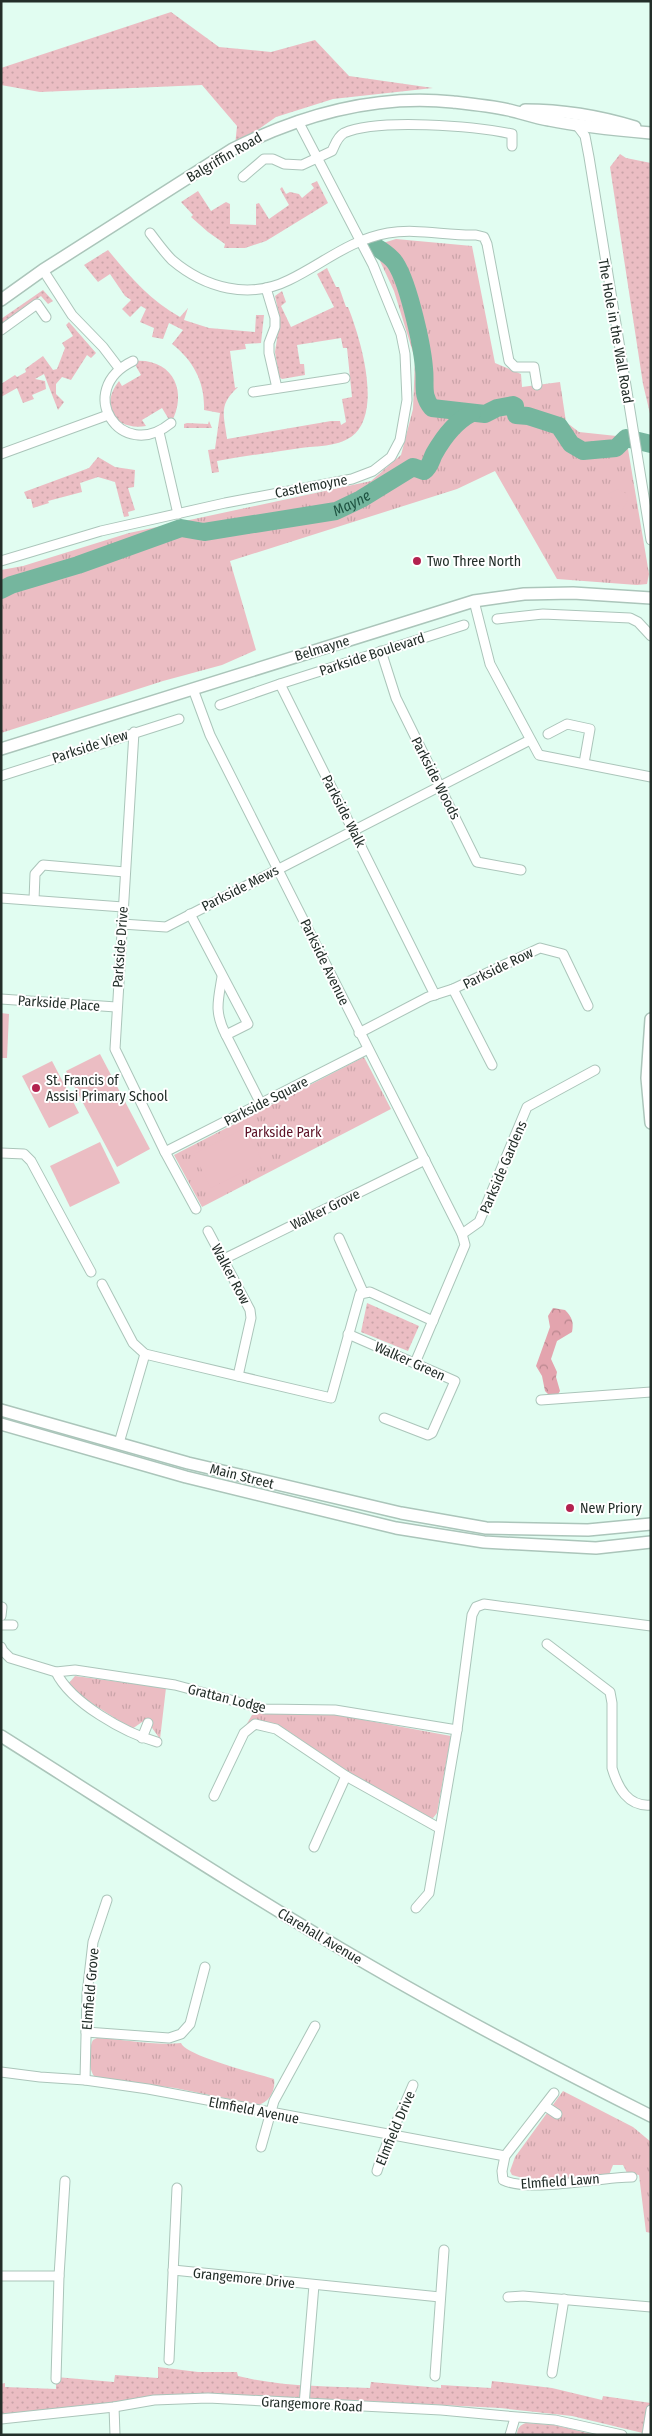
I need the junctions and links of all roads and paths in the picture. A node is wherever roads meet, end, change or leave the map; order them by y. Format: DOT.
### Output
graph roads {
  1 [pos="508,110"];
  2 [pos="298,121"];
  3 [pos="576,124"];
  4 [pos="651,132"];
  5 [pos="512,146"];
  6 [pos="317,158"];
  7 [pos="243,177"];
  8 [pos="150,233"];
  9 [pos="361,241"];
  10 [pos="44,270"];
  11 [pos="266,288"];
  12 [pos="1,300"];
  13 [pos="46,317"];
  14 [pos="1,330"];
  15 [pos="133,361"];
  16 [pos="119,368"];
  17 [pos="345,378"];
  18 [pos="537,386"];
  19 [pos="277,388"];
  20 [pos="253,392"];
  21 [pos="108,415"];
  22 [pos="171,423"];
  23 [pos="159,432"];
  24 [pos="1,454"];
  25 [pos="178,514"];
  26 [pos="651,540"];
  27 [pos="1,560"];
  28 [pos="651,598"];
  29 [pos="474,602"];
  30 [pos="497,618"];
  31 [pos="464,625"];
  32 [pos="648,625"];
  33 [pos="651,636"];
  34 [pos="381,651"];
  35 [pos="280,684"];
  36 [pos="193,689"];
  37 [pos="220,704"];
  38 [pos="179,719"];
  39 [pos="134,732"];
  40 [pos="548,734"];
  41 [pos="528,737"];
  42 [pos="1,749"];
  43 [pos="584,764"];
  44 [pos="1,776"];
  45 [pos="651,777"];
  46 [pos="441,786"];
  47 [pos="354,830"];
  48 [pos="279,869"];
  49 [pos="521,870"];
  50 [pos="125,872"];
  51 [pos="1,898"];
  52 [pos="34,900"];
  53 [pos="123,906"];
  54 [pos="190,914"];
  55 [pos="122,924"];
  56 [pos="222,977"];
  57 [pos="453,989"];
  58 [pos="435,995"];
  59 [pos="1,999"];
  60 [pos="588,1006"];
  61 [pos="116,1007"];
  62 [pos="651,1019"];
  63 [pos="359,1033"];
  64 [pos="226,1035"];
  65 [pos="650,1047"];
  66 [pos="368,1049"];
  67 [pos="492,1065"];
  68 [pos="595,1070"];
  69 [pos="261,1104"];
  70 [pos="650,1104"];
  71 [pos="651,1123"];
  72 [pos="165,1152"];
  73 [pos="1,1153"];
  74 [pos="425,1160"];
  75 [pos="196,1209"];
  76 [pos="208,1231"];
  77 [pos="462,1234"];
  78 [pos="339,1238"];
  79 [pos="224,1259"];
  80 [pos="91,1272"];
  81 [pos="102,1284"];
  82 [pos="363,1292"];
  83 [pos="433,1320"];
  84 [pos="348,1334"];
  85 [pos="145,1354"];
  86 [pos="415,1363"];
  87 [pos="238,1376"];
  88 [pos="651,1392"];
  89 [pos="541,1400"];
  90 [pos="1,1410"];
  91 [pos="384,1418"];
  92 [pos="1,1424"];
  93 [pos="120,1444"];
  94 [pos="651,1524"];
  95 [pos="486,1528"];
  96 [pos="484,1542"];
  97 [pos="651,1542"];
  98 [pos="2,1607"];
  99 [pos="1,1616"];
  100 [pos="1,1625"];
  101 [pos="12,1625"];
  102 [pos="651,1626"];
  103 [pos="547,1644"];
  104 [pos="1,1647"];
  105 [pos="56,1672"];
  106 [pos="148,1723"];
  107 [pos="457,1730"];
  108 [pos="1,1736"];
  109 [pos="142,1738"];
  110 [pos="158,1742"];
  111 [pos="346,1776"];
  112 [pos="214,1796"];
  113 [pos="651,1805"];
  114 [pos="439,1828"];
  115 [pos="314,1846"];
  116 [pos="107,1900"];
  117 [pos="416,1908"];
  118 [pos="205,1967"];
  119 [pos="316,2026"];
  120 [pos="86,2032"];
  121 [pos="1,2072"];
  122 [pos="84,2080"];
  123 [pos="413,2085"];
  124 [pos="554,2093"];
  125 [pos="545,2106"];
  126 [pos="269,2113"];
  127 [pos="557,2114"];
  128 [pos="651,2116"];
  129 [pos="390,2136"];
  130 [pos="261,2147"];
  131 [pos="506,2156"];
  132 [pos="377,2171"];
  133 [pos="632,2178"];
  134 [pos="64,2181"];
  135 [pos="177,2188"];
  136 [pos="444,2250"];
  137 [pos="173,2270"];
  138 [pos="1,2276"];
  139 [pos="59,2276"];
  140 [pos="314,2285"];
  141 [pos="440,2297"];
  142 [pos="508,2297"];
  143 [pos="564,2299"];
  144 [pos="651,2307"];
  145 [pos="169,2360"];
  146 [pos="552,2373"];
  147 [pos="435,2376"];
  148 [pos="56,2379"];
  149 [pos="304,2405"];
  150 [pos="114,2407"];
  151 [pos="651,2410"];
  152 [pos="515,2418"];
  153 [pos="1,2419"];
  154 [pos="115,2435"];
  155 [pos="510,2435"];
  156 [pos="622,2435"];
  157 [pos="646,2435"];
  1 -- 2 [label="street, Balgriffin Road"];
  1 -- 3 [label="street, Balgriffin Road"];
  1 -- 4 [label="street, Balgriffin Road"];
  2 -- 6 [label="street, Castlemoyne"];
  2 -- 10 [label="street, Balgriffin Road"];
  3 -- 4 [label="street, Balgriffin Road"];
  3 -- 26 [label="street, The Hole in the Wall Road"];
  5 -- 6 [label="street"];
  6 -- 7 [label="street"];
  6 -- 9 [label="street, Castlemoyne"];
  8 -- 11 [label="street"];
  9 -- 11 [label="street"];
  9 -- 18 [label="street"];
  9 -- 25 [label="street, Castlemoyne"];
  10 -- 12 [label="street, Balgriffin Road"];
  10 -- 16 [label="street"];
  11 -- 19 [label="street"];
  13 -- 14 [label="street"];
  15 -- 16 [label="street"];
  16 -- 21 [label="street"];
  17 -- 19 [label="street"];
  19 -- 20 [label="street"];
  21 -- 23 [label="street"];
  21 -- 24 [label="street"];
  22 -- 23 [label="street"];
  23 -- 25 [label="street"];
  25 -- 27 [label="street, Castlemoyne"];
  28 -- 29 [label="street, Belmayne"];
  29 -- 36 [label="street, Belmayne"];
  29 -- 41 [label="street"];
  30 -- 32 [label="street"];
  31 -- 34 [label="street, Parkside Boulevard"];
  32 -- 33 [label="street"];
  34 -- 35 [label="street, Parkside Boulevard"];
  34 -- 46 [label="street, Parkside Woods"];
  35 -- 37 [label="street"];
  35 -- 47 [label="street, Parkside Walk"];
  36 -- 42 [label="street, Belmayne"];
  36 -- 48 [label="street, Parkside Avenue"];
  38 -- 39 [label="street, Parkside View"];
  39 -- 44 [label="street, Parkside View"];
  39 -- 50 [label="street, Parkside Drive"];
  40 -- 43 [label="street"];
  41 -- 43 [label="street"];
  41 -- 46 [label="street, Parkside Mews"];
  43 -- 45 [label="street"];
  46 -- 47 [label="street, Parkside Mews"];
  46 -- 49 [label="street, Parkside Woods"];
  47 -- 48 [label="street, Parkside Mews"];
  47 -- 58 [label="street, Parkside Walk"];
  48 -- 54 [label="street, Parkside Mews"];
  48 -- 63 [label="street, Parkside Avenue"];
  50 -- 52 [label="street"];
  50 -- 53 [label="street, Parkside Drive"];
  51 -- 52 [label="street"];
  52 -- 53 [label="street"];
  53 -- 55 [label="street, Parkside Drive"];
  54 -- 55 [label="street, Parkside Mews"];
  54 -- 56 [label="street"];
  55 -- 61 [label="street, Parkside Drive"];
  56 -- 64 [label="street"];
  56 -- 64 [label="street"];
  57 -- 58 [label="street, Parkside Row"];
  57 -- 60 [label="street, Parkside Row"];
  57 -- 67 [label="street"];
  58 -- 63 [label="street"];
  59 -- 61 [label="street, Parkside Place"];
  61 -- 72 [label="street, Parkside Drive"];
  62 -- 65 [label="street"];
  63 -- 66 [label="street, Parkside Avenue"];
  64 -- 69 [label="street"];
  65 -- 70 [label="street"];
  66 -- 69 [label="street, Parkside Square"];
  66 -- 74 [label="street, Parkside Avenue"];
  68 -- 77 [label="street, Parkside Gardens"];
  69 -- 72 [label="street, Parkside Square"];
  70 -- 71 [label="street"];
  72 -- 75 [label="street, Parkside Drive"];
  73 -- 80 [label="street"];
  74 -- 77 [label="street, Parkside Avenue"];
  74 -- 79 [label="street, Walker Grove"];
  76 -- 79 [label="street, Walker Row"];
  77 -- 83 [label="street"];
  78 -- 82 [label="street"];
  79 -- 87 [label="street, Walker Row"];
  81 -- 85 [label="street"];
  82 -- 83 [label="street"];
  82 -- 84 [label="street"];
  83 -- 86 [label="street"];
  84 -- 86 [label="street, Walker Green"];
  84 -- 87 [label="street"];
  85 -- 87 [label="street"];
  85 -- 93 [label="street"];
  86 -- 91 [label="street, Walker Green"];
  88 -- 89 [label="street"];
  90 -- 93 [label="street, Main Street"];
  92 -- 96 [label="street, Main Street"];
  93 -- 95 [label="street, Main Street"];
  94 -- 95 [label="street, Main Street"];
  95 -- 96 [label="street"];
  96 -- 97 [label="street, Main Street"];
  98 -- 99 [label="street"];
  100 -- 101 [label="street"];
  102 -- 107 [label="street"];
  103 -- 113 [label="street"];
  104 -- 105 [label="street, Grattan Lodge"];
  105 -- 107 [label="street, Grattan Lodge"];
  105 -- 109 [label="street"];
  106 -- 109 [label="street"];
  107 -- 114 [label="street"];
  108 -- 128 [label="street, Clarehall Avenue"];
  109 -- 110 [label="street"];
  111 -- 112 [label="street, Grattan Lodge"];
  111 -- 114 [label="street, Grattan Lodge"];
  111 -- 115 [label="street"];
  114 -- 117 [label="street"];
  116 -- 120 [label="street, Elmfield Grove"];
  118 -- 120 [label="street"];
  119 -- 126 [label="street"];
  120 -- 122 [label="street, Elmfield Grove"];
  121 -- 122 [label="street, Elmfield Avenue"];
  122 -- 126 [label="street, Elmfield Avenue"];
  123 -- 129 [label="street, Elmfield Drive"];
  124 -- 125 [label="street"];
  125 -- 127 [label="street"];
  125 -- 131 [label="street"];
  126 -- 129 [label="street, Elmfield Avenue"];
  126 -- 130 [label="street"];
  129 -- 131 [label="street, Elmfield Avenue"];
  129 -- 132 [label="street, Elmfield Drive"];
  131 -- 133 [label="street, Elmfield Lawn"];
  134 -- 139 [label="street"];
  135 -- 137 [label="street, Grangemore Drive"];
  136 -- 141 [label="street"];
  137 -- 140 [label="street, Grangemore Drive"];
  137 -- 145 [label="street, Grangemore Drive"];
  138 -- 139 [label="street"];
  139 -- 148 [label="street"];
  140 -- 141 [label="street, Grangemore Drive"];
  140 -- 149 [label="street, Grangemore Drive"];
  141 -- 147 [label="street"];
  142 -- 143 [label="street"];
  143 -- 144 [label="street"];
  143 -- 146 [label="street"];
  149 -- 150 [label="street, Grangemore Road"];
  149 -- 152 [label="street, Grangemore Road"];
  150 -- 153 [label="street, Grangemore Road"];
  150 -- 154 [label="street"];
  151 -- 157 [label="street"];
  152 -- 155 [label="street"];
  152 -- 156 [label="street, Grangemore Road"];
}
